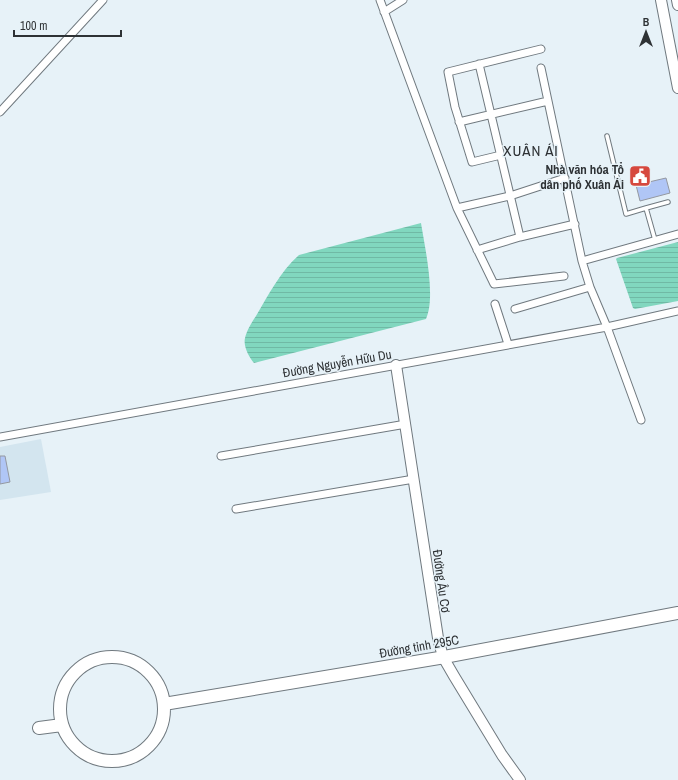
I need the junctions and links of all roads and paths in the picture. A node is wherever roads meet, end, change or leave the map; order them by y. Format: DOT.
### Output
graph roads {
  1 [pos="103,0"];
  2 [pos="380,0"];
  3 [pos="403,0"];
  4 [pos="661,0"];
  5 [pos="677,0"];
  6 [pos="678,5"];
  7 [pos="384,12"];
  8 [pos="541,49"];
  9 [pos="479,64"];
  10 [pos="541,68"];
  11 [pos="678,88"];
  12 [pos="548,101"];
  13 [pos="0,112"];
  14 [pos="491,114"];
  15 [pos="459,122"];
  16 [pos="607,136"];
  17 [pos="501,155"];
  18 [pos="565,178"];
  19 [pos="510,196"];
  20 [pos="668,202"];
  21 [pos="457,208"];
  22 [pos="646,208"];
  23 [pos="575,224"];
  24 [pos="678,234"];
  25 [pos="520,237"];
  26 [pos="655,240"];
  27 [pos="477,250"];
  28 [pos="582,261"];
  29 [pos="564,276"];
  30 [pos="590,286"];
  31 [pos="495,304"];
  32 [pos="515,309"];
  33 [pos="678,311"];
  34 [pos="607,327"];
  35 [pos="508,344"];
  36 [pos="396,365"];
  37 [pos="641,420"];
  38 [pos="406,424"];
  39 [pos="0,437"];
  40 [pos="221,456"];
  41 [pos="414,479"];
  42 [pos="236,510"];
  43 [pos="678,613"];
  44 [pos="443,657"];
  45 [pos="164,704"];
  46 [pos="62,725"];
  47 [pos="39,728"];
  48 [pos="520,780"];
  1 -- 13 [label="street"];
  2 -- 7 [label="street"];
  3 -- 7 [label="street"];
  4 -- 11 [label="main road"];
  5 -- 6 [label="main road"];
  7 -- 21 [label="street"];
  8 -- 9 [label="street"];
  9 -- 14 [label="street"];
  9 -- 15 [label="street"];
  10 -- 12 [label="street"];
  12 -- 14 [label="street"];
  12 -- 18 [label="street"];
  14 -- 15 [label="street"];
  14 -- 17 [label="street"];
  15 -- 17 [label="street"];
  16 -- 22 [label="lane"];
  17 -- 19 [label="street"];
  18 -- 19 [label="street"];
  18 -- 23 [label="street"];
  19 -- 21 [label="street"];
  19 -- 25 [label="street"];
  20 -- 22 [label="lane"];
  21 -- 27 [label="street"];
  22 -- 26 [label="lane"];
  23 -- 25 [label="street"];
  23 -- 28 [label="street"];
  24 -- 26 [label="street"];
  25 -- 27 [label="street"];
  26 -- 28 [label="street"];
  27 -- 29 [label="street"];
  28 -- 30 [label="street"];
  30 -- 32 [label="street"];
  30 -- 34 [label="street"];
  31 -- 35 [label="street"];
  33 -- 34 [label="street, Đường Nguyễn Hữu Du"];
  34 -- 35 [label="street, Đường Nguyễn Hữu Du"];
  34 -- 37 [label="street"];
  35 -- 36 [label="street, Đường Nguyễn Hữu Du"];
  36 -- 38 [label="main road, Đường Âu Cơ"];
  36 -- 39 [label="street, Đường Nguyễn Hữu Du"];
  38 -- 40 [label="street"];
  38 -- 41 [label="main road, Đường Âu Cơ"];
  41 -- 42 [label="street"];
  41 -- 44 [label="main road, Đường Âu Cơ"];
  43 -- 44 [label="main road, Đường tỉnh 295C"];
  44 -- 45 [label="main road, Đường tỉnh 295C"];
  44 -- 48 [label="main road, Đường Âu Cơ"];
  45 -- 46 [label="main road"];
  45 -- 46 [label="main road"];
  46 -- 47 [label="main road"];
}
